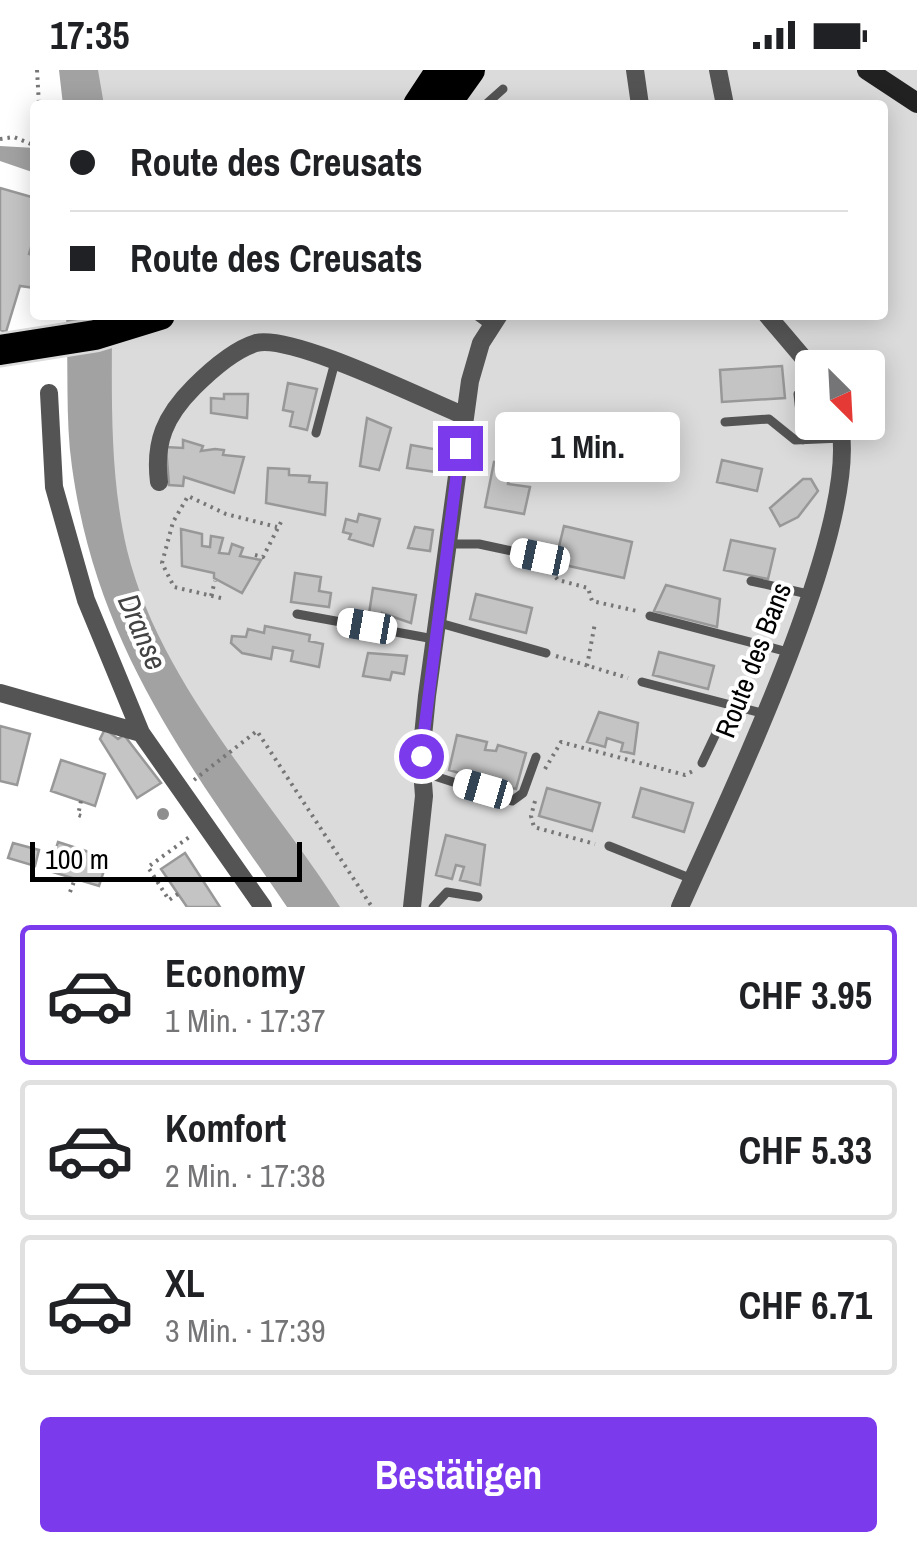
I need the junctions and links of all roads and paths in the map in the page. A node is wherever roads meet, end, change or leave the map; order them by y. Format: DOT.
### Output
graph roads {
  1 [pos="38,70"];
  2 [pos="441,70"];
  3 [pos="470,70"];
  4 [pos="635,70"];
  5 [pos="718,70"];
  6 [pos="867,70"];
  7 [pos="503,89"];
  8 [pos="39,100"];
  9 [pos="421,100"];
  10 [pos="449,100"];
  11 [pos="491,100"];
  12 [pos="639,100"];
  13 [pos="724,100"];
  14 [pos="917,103"];
  15 [pos="0,139"];
  16 [pos="30,144"];
  17 [pos="145,320"];
  18 [pos="489,320"];
  19 [pos="771,320"];
  20 [pos="0,350"];
  21 [pos="797,350"];
  22 [pos="335,362"];
  23 [pos="48,393"];
  24 [pos="465,416"];
  25 [pos="725,422"];
  26 [pos="316,433"];
  27 [pos="795,438"];
  28 [pos="841,440"];
  29 [pos="159,482"];
  30 [pos="282,520"];
  31 [pos="277,527"];
  32 [pos="446,544"];
  33 [pos="255,554"];
  34 [pos="540,557"];
  35 [pos="751,581"];
  36 [pos="215,582"];
  37 [pos="808,594"];
  38 [pos="210,596"];
  39 [pos="221,598"];
  40 [pos="296,614"];
  41 [pos="650,616"];
  42 [pos="595,623"];
  43 [pos="435,631"];
  44 [pos="788,652"];
  45 [pos="546,653"];
  46 [pos="587,666"];
  47 [pos="642,682"];
  48 [pos="0,693"];
  49 [pos="765,714"];
  50 [pos="721,724"];
  51 [pos="141,733"];
  52 [pos="536,758"];
  53 [pos="702,764"];
  54 [pos="422,772"];
  55 [pos="195,780"];
  56 [pos="541,782"];
  57 [pos="537,795"];
  58 [pos="81,801"];
  59 [pos="84,817"];
  60 [pos="208,824"];
  61 [pos="609,846"];
  62 [pos="75,879"];
  63 [pos="692,879"];
  64 [pos="70,892"];
  65 [pos="178,894"];
  66 [pos="478,897"];
  67 [pos="263,907"];
  68 [pos="372,907"];
  69 [pos="412,907"];
  70 [pos="432,907"];
  71 [pos="680,907"];
  1 -- 8 [label="path"];
  2 -- 9 [label="highway"];
  3 -- 10 [label="highway"];
  4 -- 12 [label="street"];
  5 -- 13 [label="street"];
  6 -- 14 [label="main road"];
  7 -- 11 [label="lane"];
  15 -- 16 [label="path"];
  17 -- 20 [label="highway"];
  18 -- 24 [label="street"];
  19 -- 21 [label="street"];
  22 -- 24 [label="street"];
  22 -- 26 [label="lane"];
  22 -- 29 [label="street"];
  23 -- 51 [label="street"];
  24 -- 32 [label="street"];
  25 -- 27 [label="lane"];
  28 -- 37 [label="street, Route des Bans"];
  30 -- 31 [label="path"];
  31 -- 33 [label="path"];
  31 -- 38 [label="path"];
  32 -- 34 [label="lane"];
  32 -- 43 [label="street"];
  34 -- 41 [label="path"];
  35 -- 37 [label="lane"];
  36 -- 38 [label="path"];
  37 -- 44 [label="street, Route des Bans"];
  38 -- 39 [label="path"];
  40 -- 43 [label="lane"];
  41 -- 44 [label="lane"];
  42 -- 46 [label="path"];
  43 -- 45 [label="lane"];
  43 -- 54 [label="street"];
  44 -- 49 [label="street, Route des Bans"];
  45 -- 46 [label="path"];
  46 -- 47 [label="path"];
  47 -- 49 [label="lane"];
  48 -- 51 [label="street"];
  49 -- 63 [label="street, Route des Bans"];
  50 -- 53 [label="lane"];
  51 -- 60 [label="street"];
  52 -- 54 [label="lane"];
  53 -- 56 [label="path"];
  54 -- 69 [label="street"];
  55 -- 68 [label="path"];
  57 -- 61 [label="path"];
  58 -- 59 [label="path"];
  60 -- 65 [label="path"];
  60 -- 67 [label="street"];
  61 -- 63 [label="lane"];
  62 -- 64 [label="path"];
  63 -- 71 [label="street, Route des Bans"];
  66 -- 70 [label="lane"];
}
